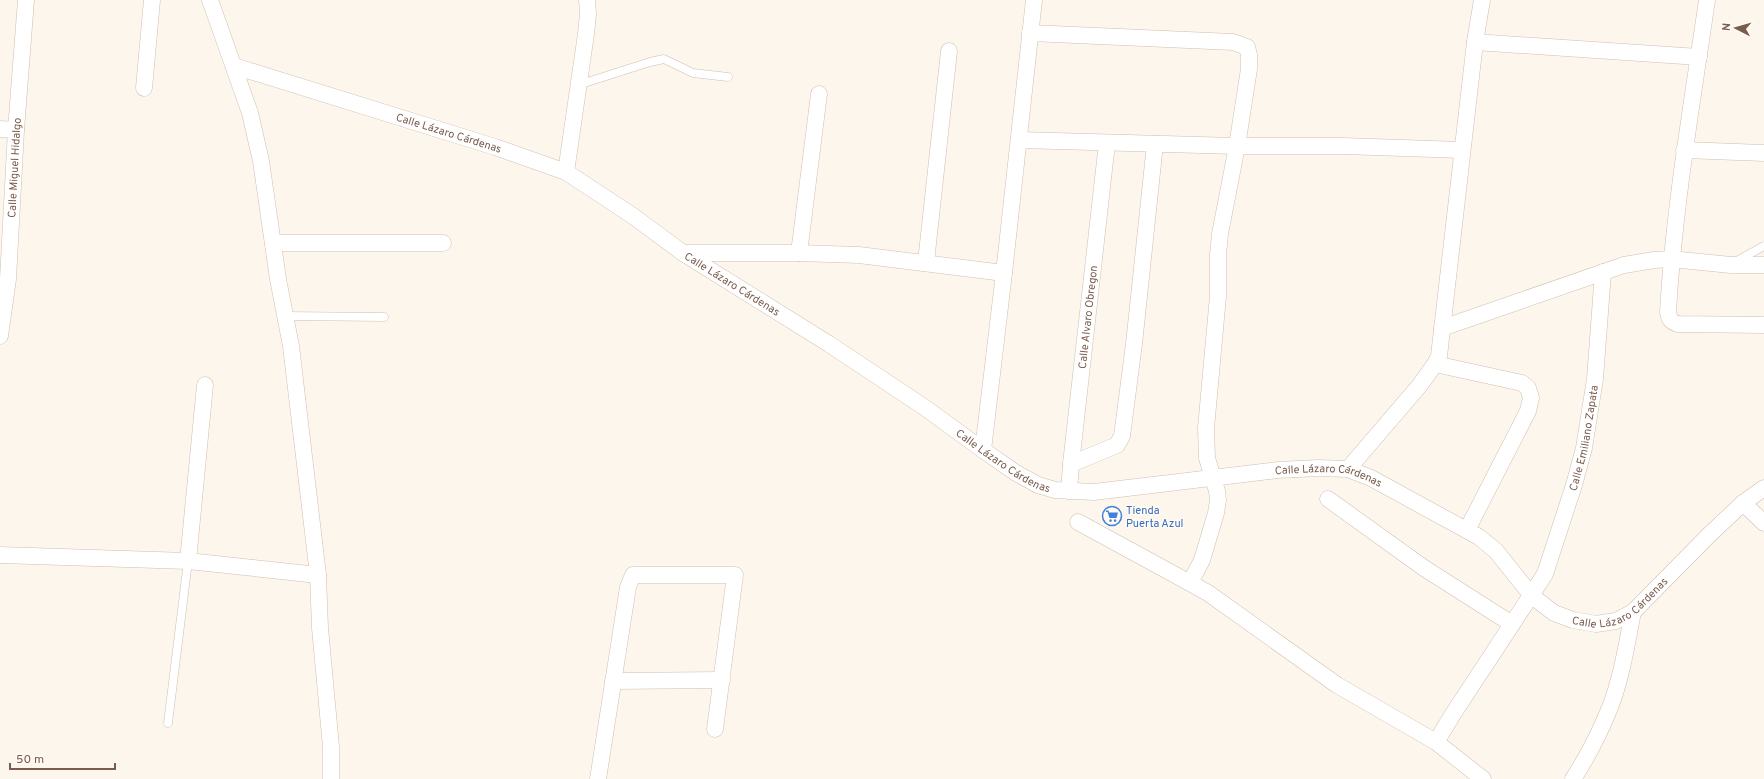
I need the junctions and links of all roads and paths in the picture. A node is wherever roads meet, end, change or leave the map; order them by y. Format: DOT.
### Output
graph roads {
  1 [pos="26,0"];
  2 [pos="152,0"];
  3 [pos="210,0"];
  4 [pos="587,0"];
  5 [pos="1034,0"];
  6 [pos="1482,0"];
  7 [pos="1707,0"];
  8 [pos="1030,33"];
  9 [pos="1475,42"];
  10 [pos="949,51"];
  11 [pos="1699,57"];
  12 [pos="234,66"];
  13 [pos="728,77"];
  14 [pos="578,85"];
  15 [pos="144,88"];
  16 [pos="820,94"];
  17 [pos="0,129"];
  18 [pos="16,130"];
  19 [pos="1019,140"];
  20 [pos="1107,143"];
  21 [pos="1155,144"];
  22 [pos="1237,146"];
  23 [pos="1462,150"];
  24 [pos="1684,150"];
  25 [pos="1764,153"];
  26 [pos="566,172"];
  27 [pos="273,243"];
  28 [pos="443,243"];
  29 [pos="1764,246"];
  30 [pos="683,252"];
  31 [pos="799,253"];
  32 [pos="1671,259"];
  33 [pos="926,262"];
  34 [pos="1730,265"];
  35 [pos="1764,265"];
  36 [pos="1603,272"];
  37 [pos="1004,273"];
  38 [pos="285,316"];
  39 [pos="384,317"];
  40 [pos="1764,325"];
  41 [pos="1442,328"];
  42 [pos="0,336"];
  43 [pos="1436,364"];
  44 [pos="205,385"];
  45 [pos="982,450"];
  46 [pos="1071,464"];
  47 [pos="1348,469"];
  48 [pos="1214,478"];
  49 [pos="1764,488"];
  50 [pos="1069,491"];
  51 [pos="1328,499"];
  52 [pos="1743,503"];
  53 [pos="1078,522"];
  54 [pos="1764,523"];
  55 [pos="1467,530"];
  56 [pos="0,555"];
  57 [pos="188,561"];
  58 [pos="318,575"];
  59 [pos="1190,583"];
  60 [pos="1532,596"];
  61 [pos="1633,612"];
  62 [pos="1512,624"];
  63 [pos="722,680"];
  64 [pos="613,681"];
  65 [pos="168,723"];
  66 [pos="715,729"];
  67 [pos="1436,742"];
  68 [pos="331,779"];
  69 [pos="598,779"];
  70 [pos="1483,779"];
  71 [pos="1573,779"];
  1 -- 18 [label="street, Calle Miguel Hidalgo"];
  2 -- 15 [label="street"];
  3 -- 12 [label="street"];
  4 -- 14 [label="street"];
  5 -- 8 [label="street"];
  6 -- 9 [label="street"];
  7 -- 11 [label="street"];
  8 -- 19 [label="street"];
  8 -- 22 [label="street"];
  9 -- 11 [label="street"];
  9 -- 23 [label="street"];
  10 -- 33 [label="street"];
  11 -- 24 [label="street"];
  12 -- 26 [label="street, Calle Lázaro Cárdenas"];
  12 -- 27 [label="street"];
  13 -- 14 [label="lane"];
  14 -- 26 [label="street"];
  16 -- 31 [label="street"];
  17 -- 18 [label="street"];
  18 -- 42 [label="street, Calle Miguel Hidalgo"];
  19 -- 20 [label="street"];
  19 -- 37 [label="street"];
  20 -- 21 [label="street"];
  20 -- 46 [label="street, Calle Alvaro Obregon"];
  21 -- 22 [label="street"];
  21 -- 46 [label="street"];
  22 -- 23 [label="street"];
  22 -- 48 [label="street"];
  23 -- 41 [label="street"];
  24 -- 25 [label="street"];
  24 -- 32 [label="street"];
  26 -- 30 [label="street, Calle Lázaro Cárdenas"];
  27 -- 28 [label="street"];
  27 -- 38 [label="street"];
  29 -- 34 [label="lane"];
  30 -- 31 [label="street"];
  30 -- 45 [label="street, Calle Lázaro Cárdenas"];
  31 -- 33 [label="street"];
  32 -- 34 [label="street"];
  32 -- 36 [label="street"];
  32 -- 40 [label="street"];
  33 -- 37 [label="street"];
  34 -- 35 [label="street"];
  36 -- 41 [label="street"];
  36 -- 60 [label="street, Calle Emiliano Zapata"];
  37 -- 45 [label="street"];
  38 -- 39 [label="lane"];
  38 -- 58 [label="street"];
  41 -- 43 [label="street"];
  43 -- 47 [label="street"];
  43 -- 55 [label="street"];
  44 -- 57 [label="street"];
  45 -- 50 [label="street, Calle Lázaro Cárdenas"];
  46 -- 50 [label="street, Calle Alvaro Obregon"];
  47 -- 48 [label="street, Calle Lázaro Cárdenas"];
  47 -- 55 [label="street, Calle Lázaro Cárdenas"];
  48 -- 50 [label="street, Calle Lázaro Cárdenas"];
  48 -- 59 [label="street"];
  49 -- 52 [label="street, Calle Lázaro Cárdenas"];
  51 -- 62 [label="street"];
  52 -- 54 [label="street"];
  52 -- 61 [label="street, Calle Lázaro Cárdenas"];
  53 -- 59 [label="street"];
  55 -- 60 [label="street, Calle Lázaro Cárdenas"];
  56 -- 57 [label="street"];
  57 -- 58 [label="street"];
  57 -- 65 [label="lane"];
  58 -- 68 [label="street"];
  59 -- 67 [label="street"];
  60 -- 61 [label="street, Calle Lázaro Cárdenas"];
  60 -- 62 [label="street, Calle Emiliano Zapata"];
  61 -- 71 [label="street"];
  62 -- 67 [label="street, Calle Emiliano Zapata"];
  63 -- 64 [label="street"];
  63 -- 64 [label="street"];
  63 -- 66 [label="street"];
  64 -- 69 [label="street"];
  67 -- 70 [label="street"];
}
